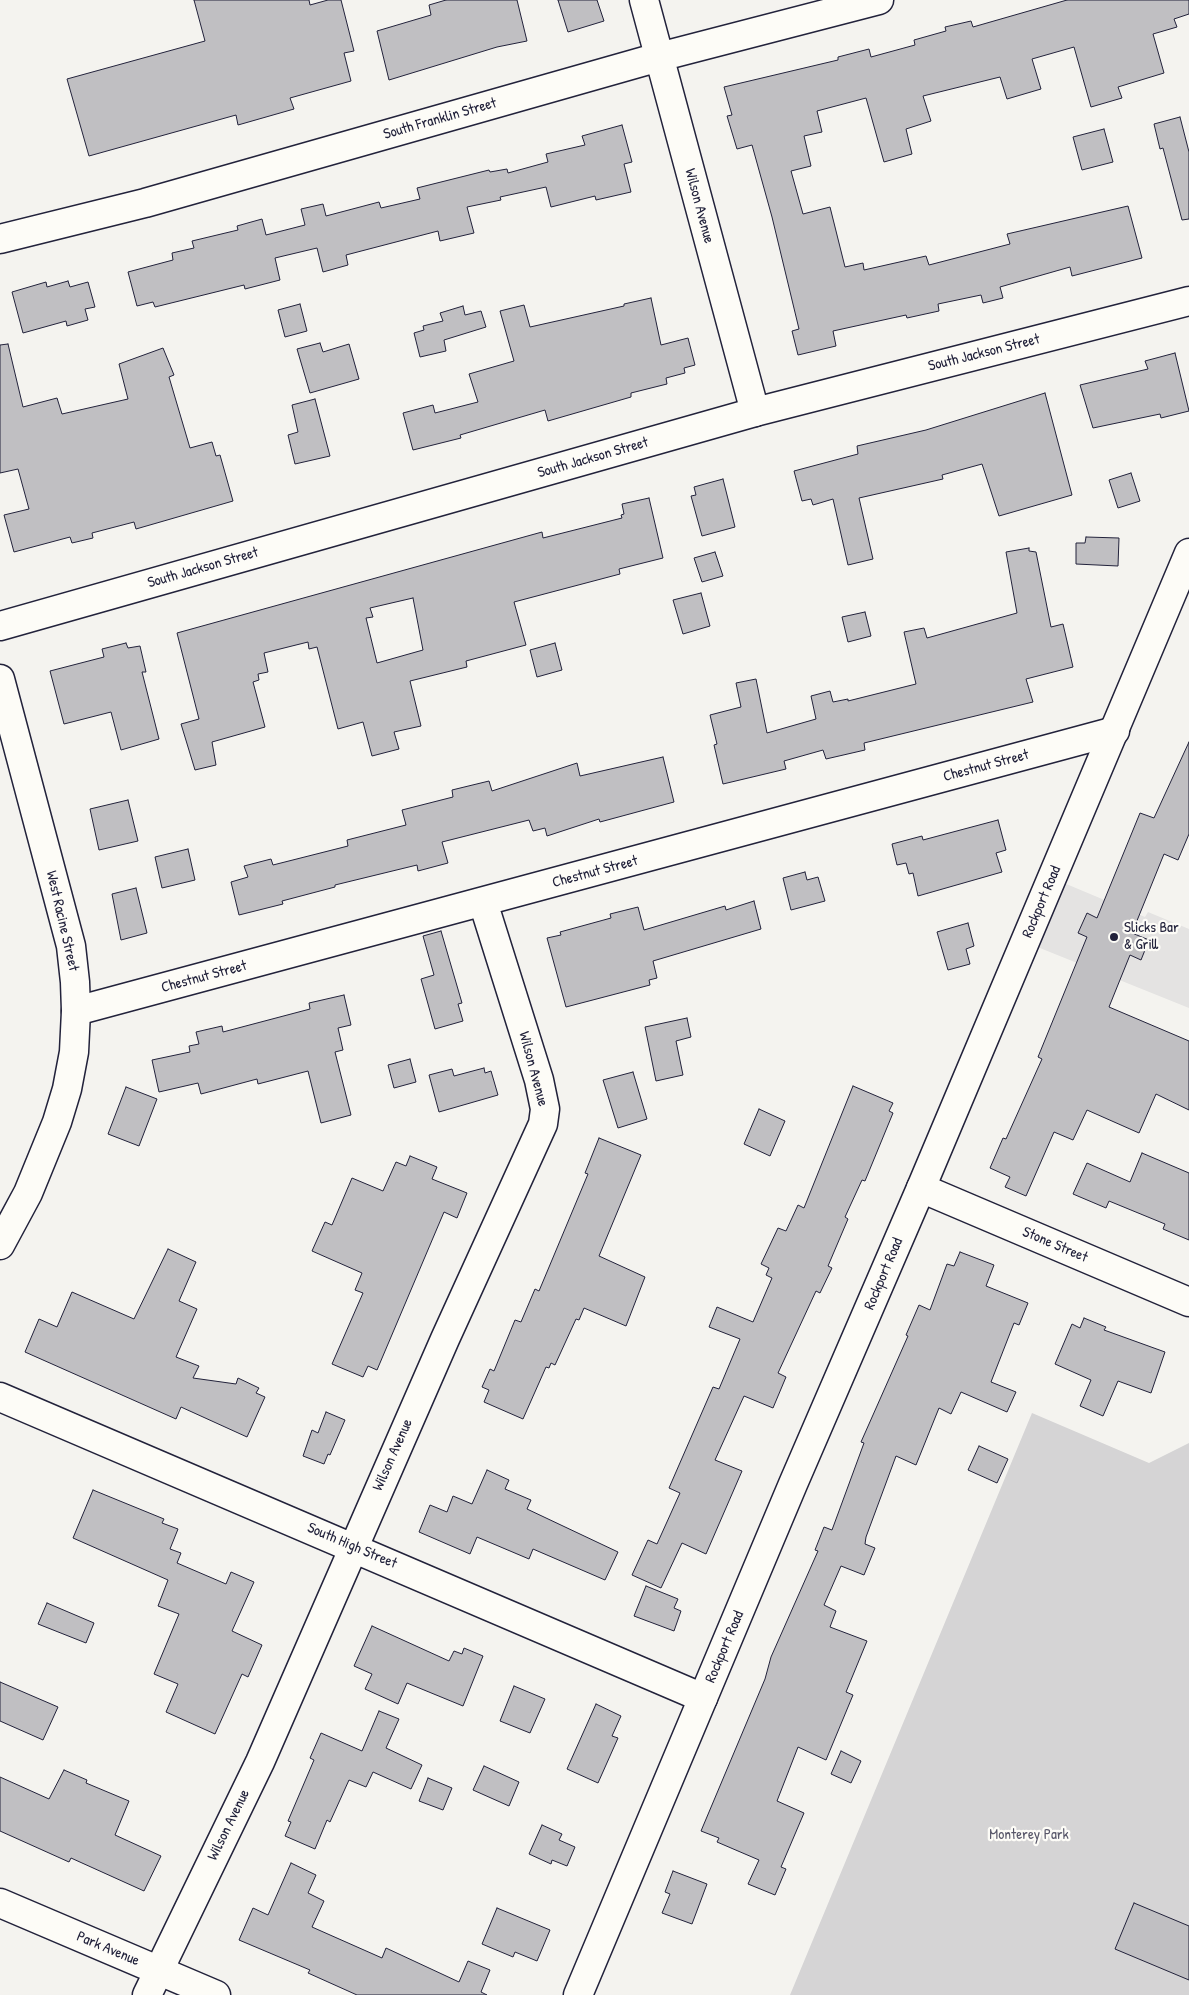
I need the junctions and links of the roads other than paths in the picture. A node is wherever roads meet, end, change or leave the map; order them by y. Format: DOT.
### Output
graph roads {
  1 [pos="644,0"];
  2 [pos="880,0"];
  3 [pos="659,57"];
  4 [pos="0,239"];
  5 [pos="1189,301"];
  6 [pos="755,412"];
  7 [pos="1189,553"];
  8 [pos="0,626"];
  9 [pos="0,679"];
  10 [pos="1115,731"];
  11 [pos="483,902"];
  12 [pos="76,1011"];
  13 [pos="921,1188"];
  14 [pos="0,1246"];
  15 [pos="1189,1302"];
  16 [pos="0,1396"];
  17 [pos="353,1546"];
  18 [pos="703,1698"];
  19 [pos="0,1903"];
  20 [pos="159,1970"];
  21 [pos="147,1995"];
  22 [pos="216,1995"];
  23 [pos="578,1995"];
  1 -- 3 [label="street, Wilson Avenue"];
  2 -- 3 [label="street, South Franklin Street"];
  3 -- 4 [label="street, South Franklin Street"];
  3 -- 6 [label="street, Wilson Avenue"];
  5 -- 6 [label="street, South Jackson Street"];
  6 -- 8 [label="street, South Jackson Street"];
  7 -- 10 [label="street, Rockport Road"];
  9 -- 12 [label="street, West Racine Street"];
  10 -- 11 [label="street, Chestnut Street"];
  10 -- 13 [label="street, Rockport Road"];
  11 -- 12 [label="street, Chestnut Street"];
  11 -- 17 [label="street, Wilson Avenue"];
  12 -- 14 [label="street, West Racine Street"];
  13 -- 15 [label="street, Stone Street"];
  13 -- 18 [label="street, Rockport Road"];
  16 -- 17 [label="street, South High Street"];
  17 -- 18 [label="street, South High Street"];
  17 -- 20 [label="street, Wilson Avenue"];
  18 -- 23 [label="street, Rockport Road"];
  19 -- 20 [label="street, Park Avenue"];
  20 -- 21 [label="street, Wilson Avenue"];
  20 -- 22 [label="street, Park Avenue"];
}
